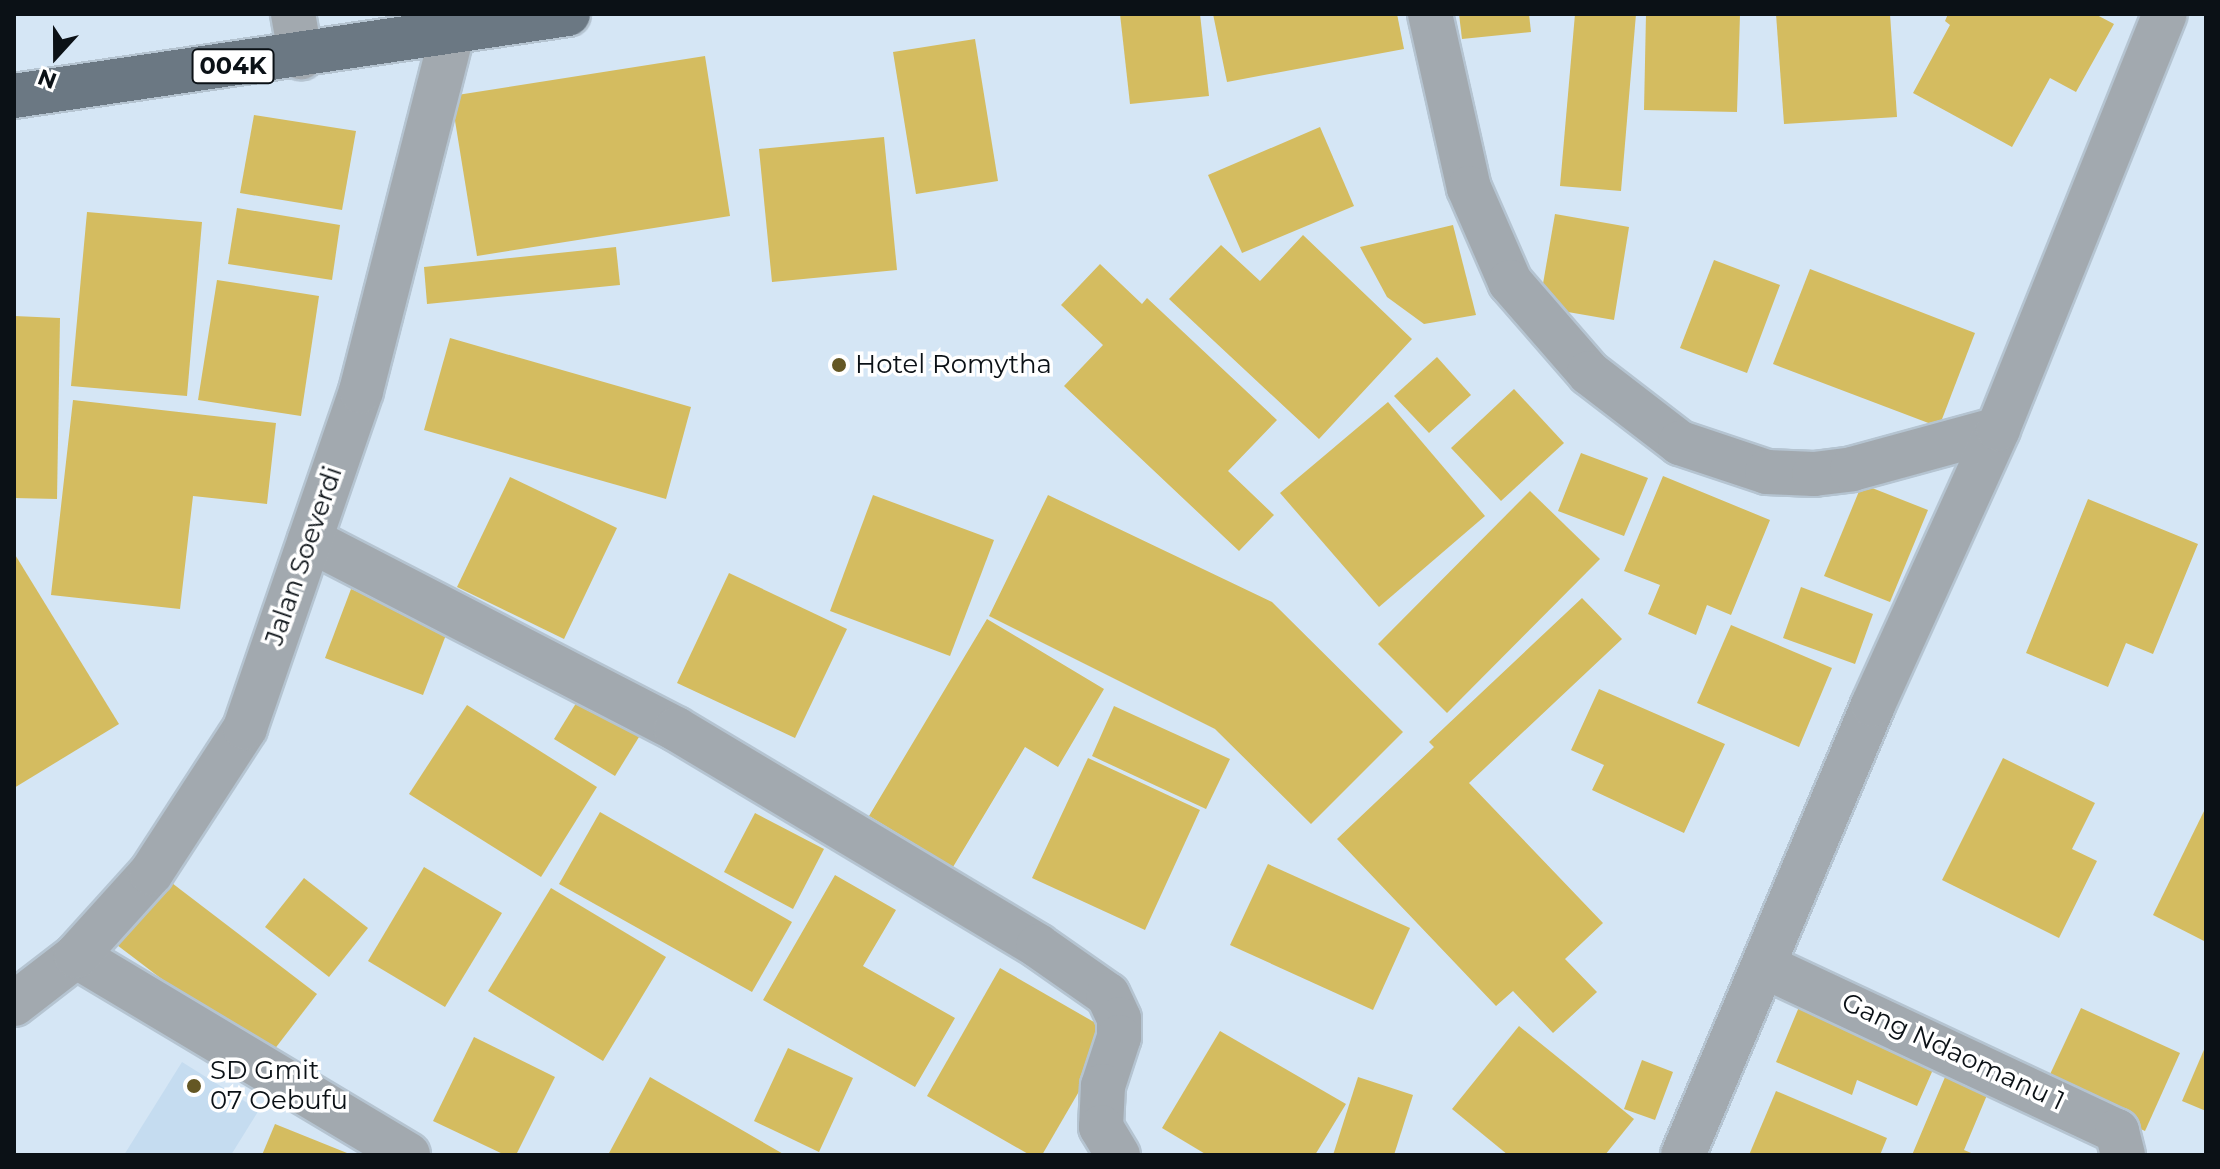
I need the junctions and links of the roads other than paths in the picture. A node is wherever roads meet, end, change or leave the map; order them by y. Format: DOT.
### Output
graph roads {
  1 [pos="293,14"];
  2 [pos="568,14"];
  3 [pos="1430,14"];
  4 [pos="2165,14"];
  5 [pos="452,33"];
  6 [pos="301,57"];
  7 [pos="14,96"];
  8 [pos="1998,429"];
  9 [pos="310,540"];
  10 [pos="76,956"];
  11 [pos="1764,966"];
  12 [pos="14,1004"];
  13 [pos="408,1155"];
  14 [pos="1118,1155"];
  15 [pos="1683,1155"];
  16 [pos="2123,1155"];
  1 -- 6 [label="street"];
  2 -- 5 [label="main road, 004K"];
  3 -- 8 [label="street"];
  4 -- 8 [label="street"];
  5 -- 6 [label="main road, 004K"];
  5 -- 9 [label="street, Jalan Soeverdi"];
  6 -- 7 [label="main road, 004K"];
  8 -- 11 [label="street"];
  9 -- 10 [label="street, Jalan Soeverdi"];
  9 -- 14 [label="street"];
  10 -- 12 [label="street, Jalan Soeverdi"];
  10 -- 13 [label="street"];
  11 -- 15 [label="street"];
  11 -- 16 [label="street, Gang Ndaomanu 1"];
}
